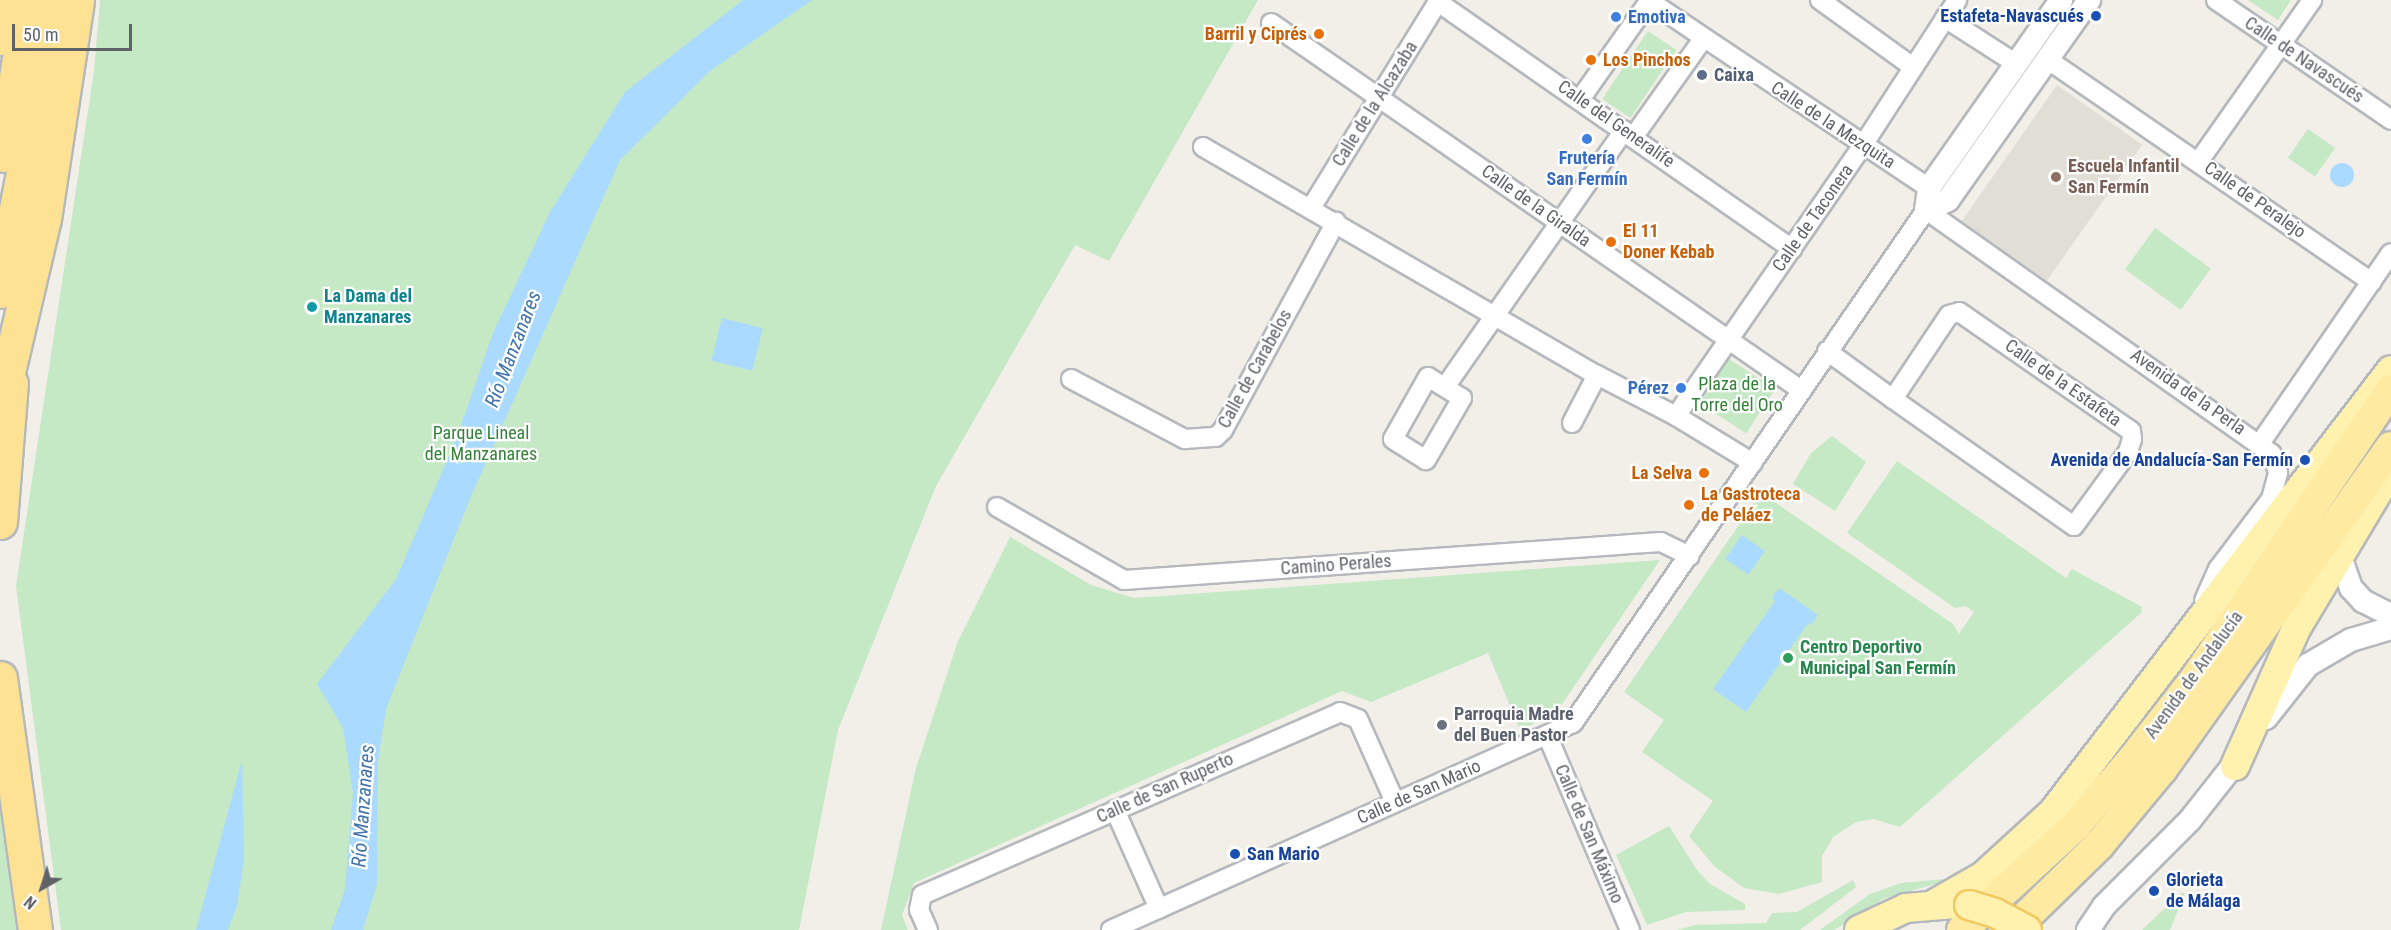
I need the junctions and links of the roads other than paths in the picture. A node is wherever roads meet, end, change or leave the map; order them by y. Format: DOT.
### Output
graph roads {
  1 [pos="4,0"];
  2 [pos="28,0"];
  3 [pos="52,0"];
  4 [pos="76,0"];
  5 [pos="1649,0"];
  6 [pos="1820,0"];
  7 [pos="1957,0"];
  8 [pos="2061,0"];
  9 [pos="2089,0"];
  10 [pos="2216,0"];
  11 [pos="2312,0"];
  12 [pos="1438,1"];
  13 [pos="1945,18"];
  14 [pos="1271,23"];
  15 [pos="0,37"];
  16 [pos="1703,39"];
  17 [pos="2281,44"];
  18 [pos="2047,58"];
  19 [pos="2015,63"];
  20 [pos="1913,67"];
  21 [pos="1380,98"];
  22 [pos="1581,98"];
  23 [pos="2391,120"];
  24 [pos="1629,133"];
  25 [pos="1863,145"];
  26 [pos="1203,147"];
  27 [pos="2199,161"];
  28 [pos="0,182"];
  29 [pos="1928,199"];
  30 [pos="1311,208"];
  31 [pos="1336,222"];
  32 [pos="1562,222"];
  33 [pos="1792,249"];
  34 [pos="2391,253"];
  35 [pos="2372,282"];
  36 [pos="0,291"];
  37 [pos="1495,315"];
  38 [pos="1728,341"];
  39 [pos="1827,351"];
  40 [pos="12,365"];
  41 [pos="2391,370"];
  42 [pos="1597,375"];
  43 [pos="1071,379"];
  44 [pos="1444,387"];
  45 [pos="1801,390"];
  46 [pos="2391,390"];
  47 [pos="1893,399"];
  48 [pos="0,406"];
  49 [pos="1676,416"];
  50 [pos="1572,423"];
  51 [pos="2261,442"];
  52 [pos="2391,447"];
  53 [pos="1753,464"];
  54 [pos="2391,470"];
  55 [pos="997,507"];
  56 [pos="0,522"];
  57 [pos="1690,556"];
  58 [pos="2340,556"];
  59 [pos="2391,615"];
  60 [pos="2391,628"];
  61 [pos="2186,637"];
  62 [pos="0,678"];
  63 [pos="1548,738"];
  64 [pos="2235,765"];
  65 [pos="1395,802"];
  66 [pos="1115,810"];
  67 [pos="1936,903"];
  68 [pos="1159,909"];
  69 [pos="1965,918"];
  70 [pos="35,930"];
  71 [pos="928,930"];
  72 [pos="1111,930"];
  73 [pos="1630,930"];
  74 [pos="1859,930"];
  75 [pos="2012,930"];
  76 [pos="2027,930"];
  77 [pos="2088,930"];
  1 -- 15 [label="highway"];
  2 -- 28 [label="highway"];
  3 -- 36 [label="highway"];
  4 -- 40 [label="highway"];
  5 -- 16 [label="street, Calle de la Mezquita"];
  5 -- 22 [label="street"];
  6 -- 20 [label="street"];
  7 -- 13 [label="street, Calle de Taconera"];
  8 -- 19 [label="street"];
  9 -- 18 [label="street"];
  10 -- 17 [label="street, Calle de Navascués"];
  11 -- 17 [label="street"];
  12 -- 21 [label="street, Calle de la Alcazaba"];
  12 -- 22 [label="street, Calle del Generalife"];
  13 -- 19 [label="street"];
  13 -- 20 [label="street, Calle de Taconera"];
  14 -- 21 [label="street, Calle de la Giralda"];
  16 -- 24 [label="street"];
  16 -- 25 [label="street, Calle de la Mezquita"];
  17 -- 23 [label="street, Calle de Navascués"];
  17 -- 27 [label="street"];
  18 -- 27 [label="street, Calle de Peralejo"];
  18 -- 29 [label="street"];
  19 -- 29 [label="street"];
  20 -- 25 [label="street, Calle de Taconera"];
  21 -- 30 [label="street, Calle de la Alcazaba"];
  21 -- 32 [label="street, Calle de la Giralda"];
  22 -- 24 [label="street, Calle del Generalife"];
  24 -- 32 [label="street"];
  24 -- 33 [label="street, Calle del Generalife"];
  25 -- 29 [label="street, Calle de la Mezquita"];
  25 -- 33 [label="street, Calle de Taconera"];
  26 -- 30 [label="street"];
  27 -- 35 [label="street, Calle de Peralejo"];
  29 -- 39 [label="street"];
  29 -- 51 [label="street, Avenida de la Perla"];
  30 -- 31 [label="street"];
  31 -- 37 [label="street"];
  31 -- 43 [label="street, Calle de Carabelos"];
  32 -- 37 [label="street"];
  32 -- 38 [label="street, Calle de la Giralda"];
  33 -- 38 [label="street, Calle de Taconera"];
  34 -- 35 [label="street, Avenida de la Perla"];
  35 -- 51 [label="street, Avenida de la Perla"];
  37 -- 42 [label="street"];
  37 -- 44 [label="street"];
  38 -- 45 [label="street, Calle de la Giralda"];
  38 -- 49 [label="street, Calle de Taconera"];
  39 -- 45 [label="street"];
  39 -- 47 [label="street, Calle de la Estafeta"];
  40 -- 48 [label="highway"];
  40 -- 56 [label="highway"];
  41 -- 61 [label="main road"];
  42 -- 49 [label="street"];
  42 -- 50 [label="street"];
  45 -- 53 [label="street"];
  46 -- 69 [label="highway, Avenida de Andalucía"];
  47 -- 47 [label="street, Calle de la Estafeta"];
  49 -- 53 [label="street"];
  51 -- 61 [label="street"];
  52 -- 75 [label="highway, Avenida de Andalucía"];
  53 -- 57 [label="street"];
  54 -- 58 [label="main road"];
  55 -- 57 [label="street, Camino Perales"];
  57 -- 63 [label="street, Calle de San Mario"];
  58 -- 59 [label="street"];
  58 -- 64 [label="main road"];
  60 -- 64 [label="street"];
  61 -- 67 [label="main road"];
  62 -- 70 [label="highway"];
  63 -- 65 [label="street, Calle de San Mario"];
  63 -- 73 [label="street, Calle de San Máximo"];
  64 -- 77 [label="street"];
  65 -- 66 [label="street, Calle de San Ruperto"];
  65 -- 68 [label="street, Calle de San Mario"];
  66 -- 68 [label="street"];
  66 -- 71 [label="street, Calle de San Ruperto"];
  67 -- 69 [label="main road"];
  67 -- 74 [label="main road"];
  68 -- 72 [label="street, Calle de San Mario"];
  69 -- 76 [label="main road, bridge"];
}
